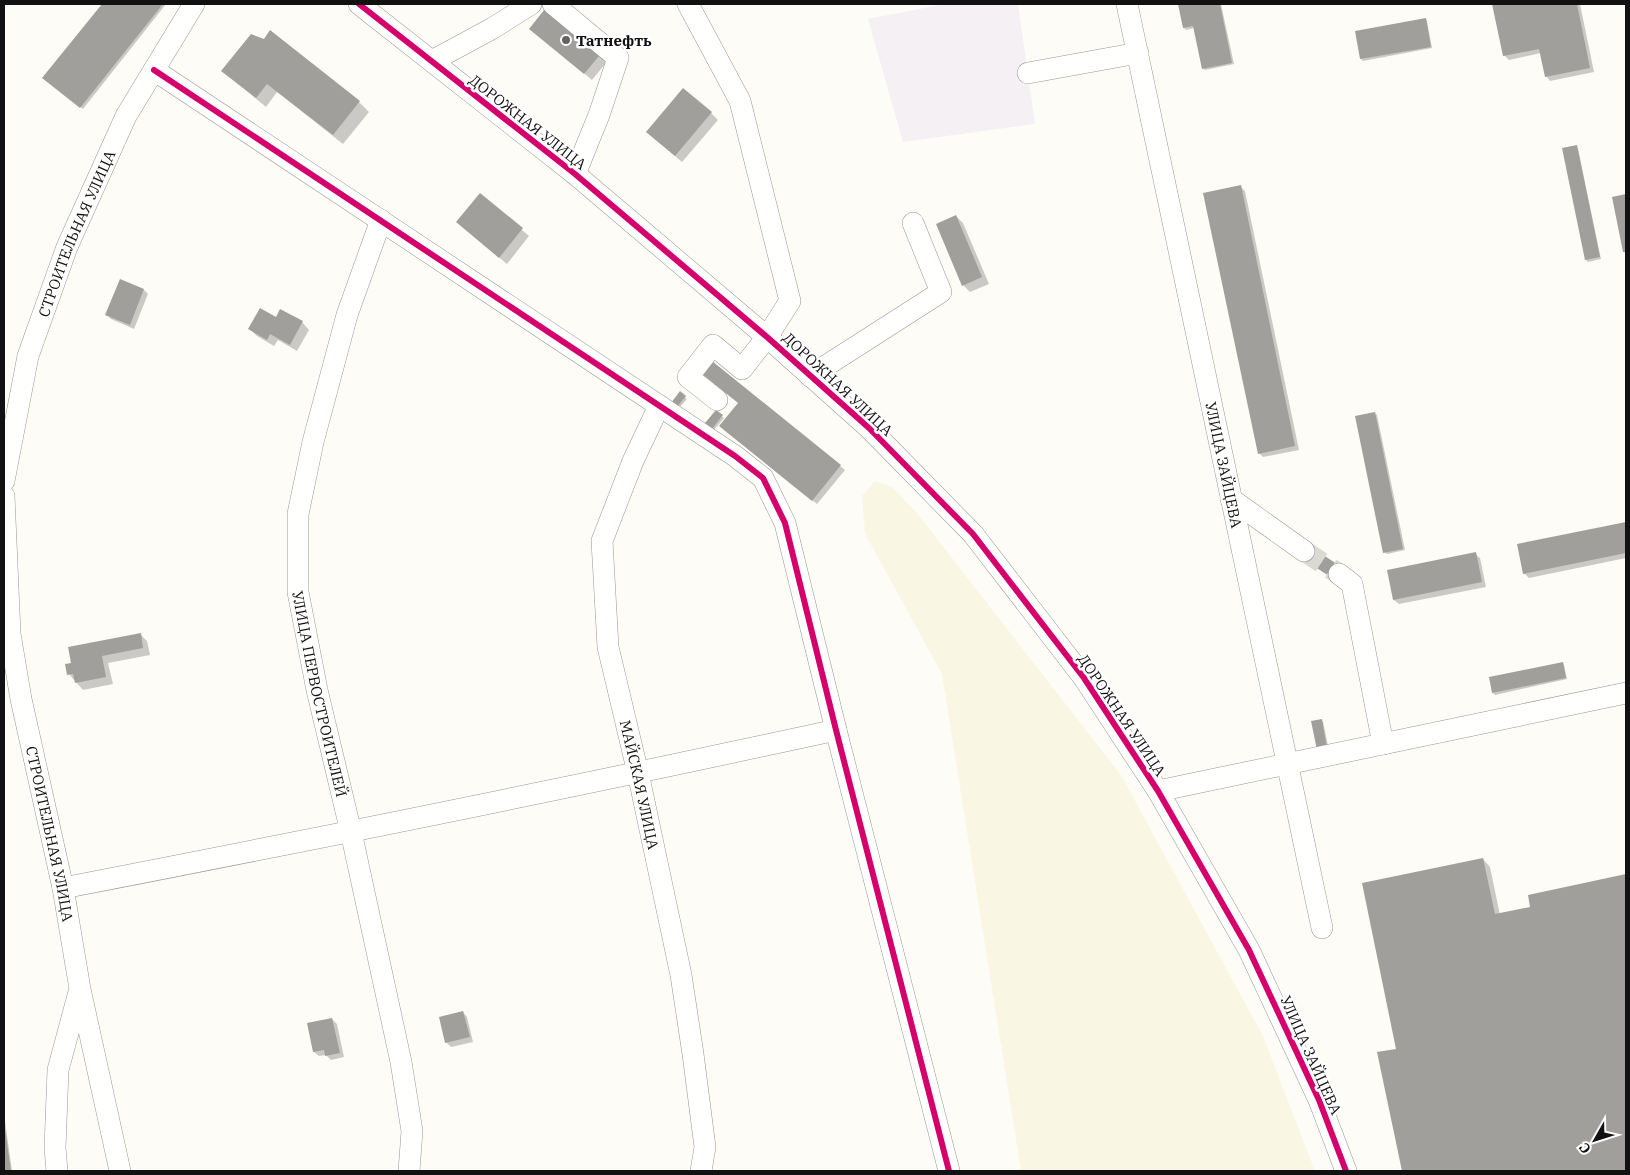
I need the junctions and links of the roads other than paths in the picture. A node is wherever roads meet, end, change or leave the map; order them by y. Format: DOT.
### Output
graph roads {
  1 [pos="194,4"];
  2 [pos="359,4"];
  3 [pos="531,4"];
  4 [pos="553,4"];
  5 [pos="688,4"];
  6 [pos="1127,4"];
  7 [pos="1138,53"];
  8 [pos="432,61"];
  9 [pos="154,70"];
  10 [pos="1028,73"];
  11 [pos="576,174"];
  12 [pos="381,220"];
  13 [pos="913,223"];
  14 [pos="768,337"];
  15 [pos="810,376"];
  16 [pos="717,400"];
  17 [pos="659,406"];
  18 [pos="4,481"];
  19 [pos="4,496"];
  20 [pos="1231,499"];
  21 [pos="1304,551"];
  22 [pos="1339,574"];
  23 [pos="1626,693"];
  24 [pos="836,730"];
  25 [pos="1383,744"];
  26 [pos="1287,764"];
  27 [pos="638,773"];
  28 [pos="1158,791"];
  29 [pos="351,832"];
  30 [pos="62,888"];
  31 [pos="1322,928"];
  32 [pos="1249,950"];
  33 [pos="80,989"];
  34 [pos="56,1171"];
  35 [pos="120,1171"];
  36 [pos="409,1171"];
  37 [pos="701,1171"];
  38 [pos="949,1171"];
  39 [pos="1346,1171"];
  1 -- 9 [label="street, СТРОИТЕЛЬНАЯ УЛИЦА"];
  2 -- 8 [label="street, ДОРОЖНАЯ УЛИЦА"];
  3 -- 8 [label="street"];
  4 -- 11 [label="street"];
  5 -- 14 [label="street"];
  6 -- 7 [label="street, УЛИЦА ЗАЙЦЕВА"];
  7 -- 10 [label="street"];
  7 -- 20 [label="street, УЛИЦА ЗАЙЦЕВА"];
  8 -- 11 [label="street, ДОРОЖНАЯ УЛИЦА"];
  9 -- 12 [label="street"];
  9 -- 18 [label="street, СТРОИТЕЛЬНАЯ УЛИЦА"];
  11 -- 14 [label="street, ДОРОЖНАЯ УЛИЦА"];
  12 -- 17 [label="street"];
  12 -- 29 [label="street, УЛИЦА ПЕРВОСТРОИТЕЛЕЙ"];
  13 -- 15 [label="street"];
  14 -- 15 [label="street, ДОРОЖНАЯ УЛИЦА"];
  14 -- 16 [label="street"];
  15 -- 28 [label="street, ДОРОЖНАЯ УЛИЦА"];
  17 -- 24 [label="street"];
  17 -- 27 [label="street, МАЙСКАЯ УЛИЦА"];
  19 -- 30 [label="street, СТРОИТЕЛЬНАЯ УЛИЦА"];
  20 -- 21 [label="street"];
  20 -- 26 [label="street, УЛИЦА ЗАЙЦЕВА"];
  22 -- 25 [label="street"];
  23 -- 25 [label="street"];
  24 -- 27 [label="street"];
  24 -- 38 [label="street"];
  25 -- 26 [label="street"];
  26 -- 28 [label="street"];
  26 -- 31 [label="street, УЛИЦА ЗАЙЦЕВА"];
  27 -- 29 [label="street"];
  27 -- 37 [label="street, МАЙСКАЯ УЛИЦА"];
  28 -- 32 [label="street, ДОРОЖНАЯ УЛИЦА"];
  29 -- 30 [label="street"];
  29 -- 36 [label="street, УЛИЦА ПЕРВОСТРОИТЕЛЕЙ"];
  30 -- 33 [label="street, СТРОИТЕЛЬНАЯ УЛИЦА"];
  32 -- 39 [label="street, УЛИЦА ЗАЙЦЕВА"];
  33 -- 34 [label="street"];
  33 -- 35 [label="street, СТРОИТЕЛЬНАЯ УЛИЦА"];
}
